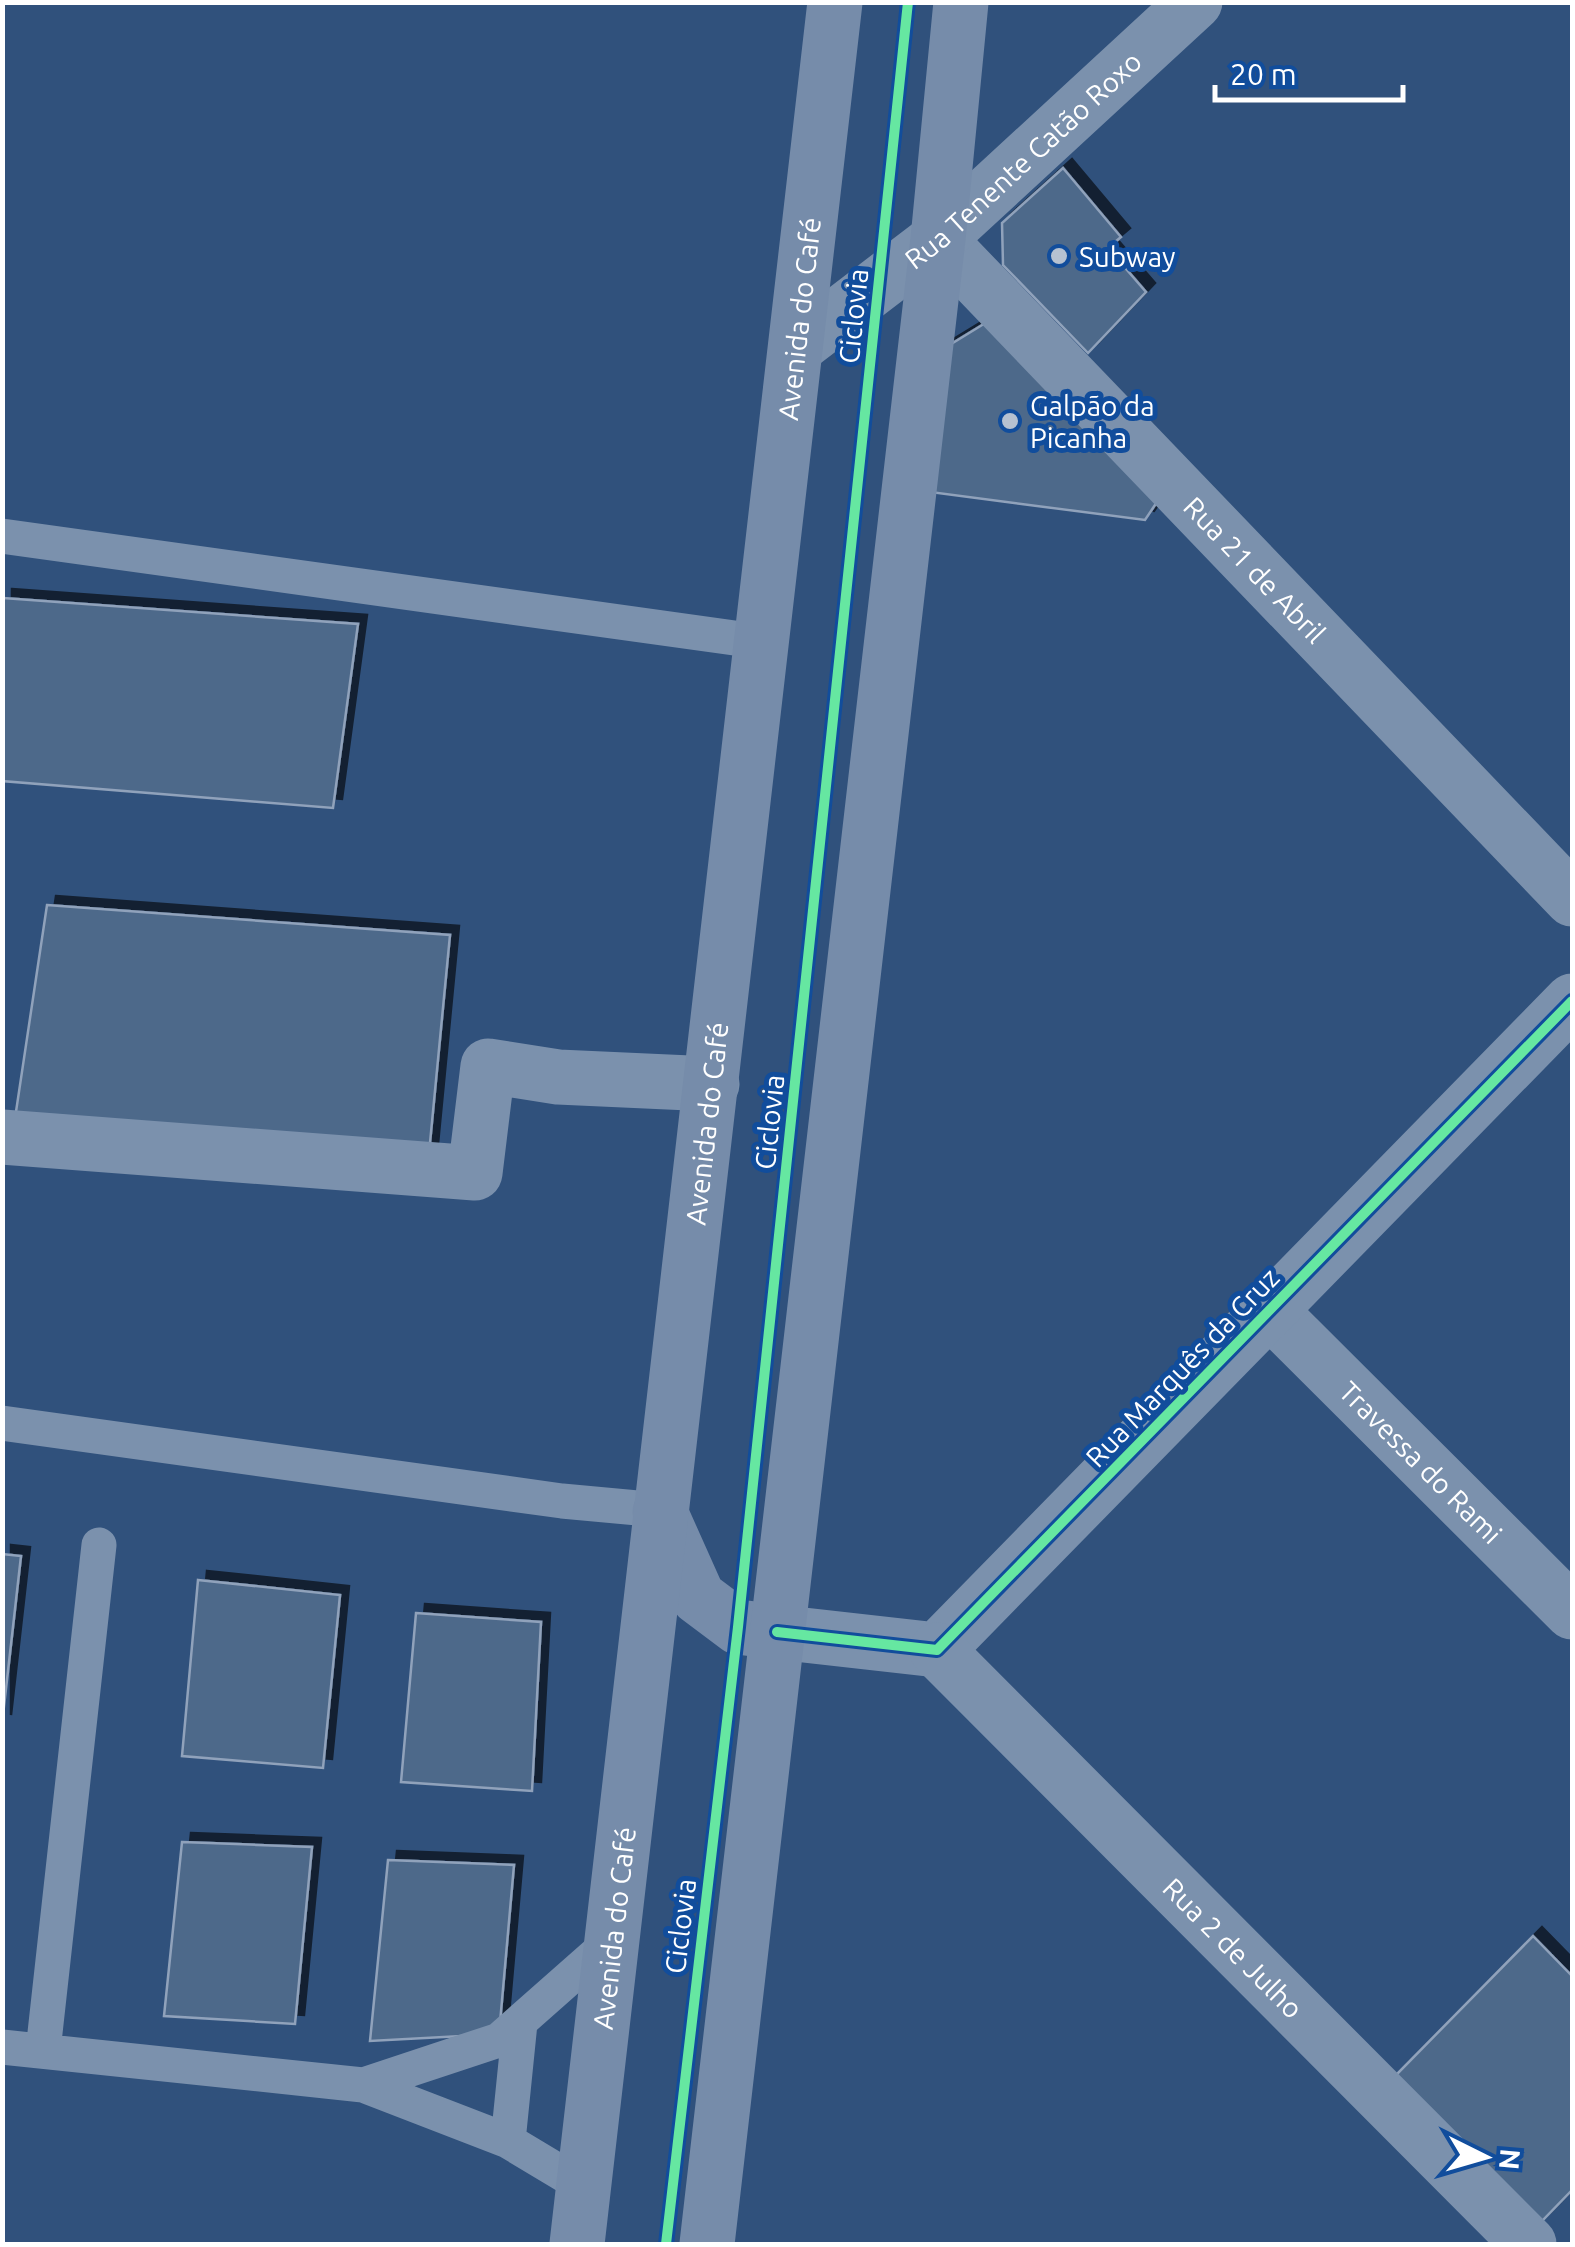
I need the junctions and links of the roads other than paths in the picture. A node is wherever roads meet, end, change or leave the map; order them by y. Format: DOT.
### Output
graph roads {
  1 [pos="835,2"];
  2 [pos="961,2"];
  3 [pos="1195,2"];
  4 [pos="938,239"];
  5 [pos="798,346"];
  6 [pos="2,536"];
  7 [pos="763,642"];
  8 [pos="1572,899"];
  9 [pos="1572,1001"];
  10 [pos="712,1084"];
  11 [pos="2,1136"];
  12 [pos="1269,1310"];
  13 [pos="2,1423"];
  14 [pos="659,1510"];
  15 [pos="99,1545"];
  16 [pos="1572,1612"];
  17 [pos="777,1632"];
  18 [pos="937,1650"];
  19 [pos="610,1942"];
  20 [pos="520,2023"];
  21 [pos="2,2047"];
  22 [pos="43,2051"];
  23 [pos="363,2085"];
  24 [pos="508,2142"];
  25 [pos="583,2186"];
  26 [pos="577,2244"];
  27 [pos="707,2244"];
  28 [pos="1529,2244"];
  1 -- 5 [label="main road, Avenida do Café"];
  2 -- 4 [label="main road"];
  3 -- 4 [label="street, Rua Tenente Catão Roxo"];
  4 -- 5 [label="street, Rua Tenente Catão Roxo"];
  4 -- 8 [label="street, Rua 21 de Abril"];
  4 -- 17 [label="main road"];
  5 -- 7 [label="main road, Avenida do Café"];
  6 -- 7 [label="lane"];
  7 -- 10 [label="main road, Avenida do Café"];
  9 -- 12 [label="street, Rua Marquês da Cruz"];
  10 -- 11 [label="street"];
  10 -- 14 [label="main road, Avenida do Café"];
  12 -- 16 [label="street, Travessa do Rami"];
  12 -- 18 [label="street, Rua Marquês da Cruz"];
  13 -- 14 [label="lane"];
  14 -- 17 [label="main road"];
  14 -- 19 [label="main road, Avenida do Café"];
  15 -- 22 [label="lane"];
  17 -- 18 [label="street"];
  17 -- 27 [label="main road"];
  18 -- 28 [label="street, Rua 2 de Julho"];
  19 -- 20 [label="lane"];
  19 -- 25 [label="main road, Avenida do Café"];
  20 -- 23 [label="lane"];
  20 -- 24 [label="lane"];
  21 -- 22 [label="lane"];
  22 -- 23 [label="lane"];
  23 -- 24 [label="lane"];
  24 -- 25 [label="lane"];
  25 -- 26 [label="main road, Avenida do Café"];
}
